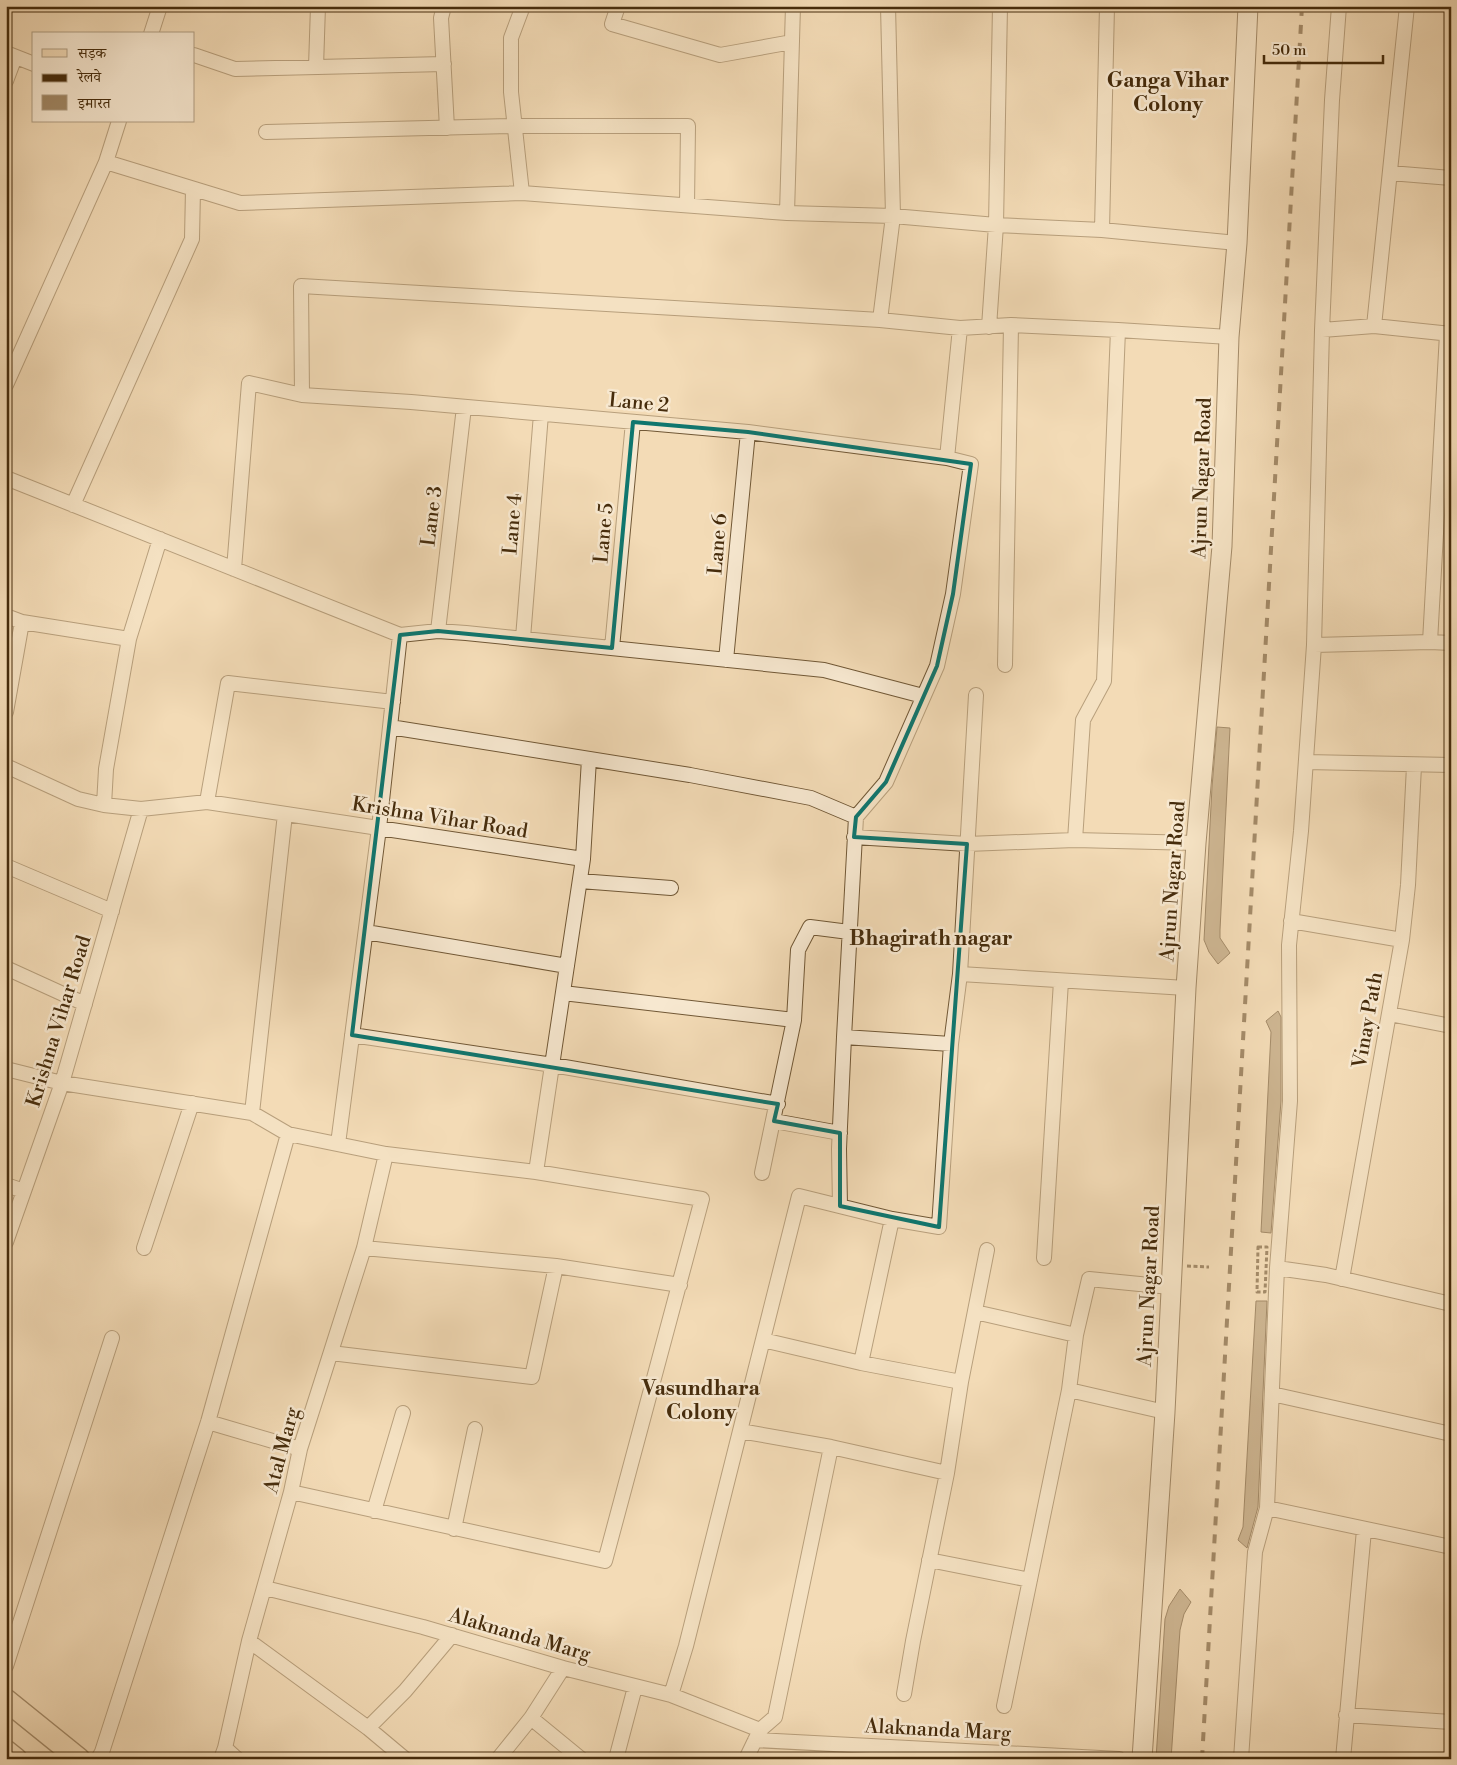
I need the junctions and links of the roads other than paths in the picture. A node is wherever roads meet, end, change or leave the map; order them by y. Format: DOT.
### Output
graph roads {
  1 [pos="160,6"];
  2 [pos="318,6"];
  3 [pos="444,6"];
  4 [pos="523,6"];
  5 [pos="618,6"];
  6 [pos="793,6"];
  7 [pos="888,6"];
  8 [pos="1000,6"];
  9 [pos="1107,6"];
  10 [pos="1248,6"];
  11 [pos="1339,6"];
  12 [pos="1407,6"];
  13 [pos="152,32"];
  14 [pos="792,42"];
  15 [pos="11,55"];
  16 [pos="195,55"];
  17 [pos="32,63"];
  18 [pos="444,64"];
  19 [pos="316,67"];
  20 [pos="6,81"];
  21 [pos="119,122"];
  22 [pos="515,126"];
  23 [pos="447,128"];
  24 [pos="266,132"];
  25 [pos="106,162"];
  26 [pos="1390,173"];
  27 [pos="1451,178"];
  28 [pos="193,189"];
  29 [pos="522,193"];
  30 [pos="687,205"];
  31 [pos="787,213"];
  32 [pos="893,216"];
  33 [pos="996,225"];
  34 [pos="1102,230"];
  35 [pos="1237,243"];
  36 [pos="880,320"];
  37 [pos="1011,325"];
  38 [pos="1374,326"];
  39 [pos="989,327"];
  40 [pos="960,328"];
  41 [pos="1118,330"];
  42 [pos="1322,330"];
  43 [pos="1449,334"];
  44 [pos="1229,337"];
  45 [pos="6,385"];
  46 [pos="302,395"];
  47 [pos="464,407"];
  48 [pos="541,414"];
  49 [pos="634,422"];
  50 [pos="748,432"];
  51 [pos="947,458"];
  52 [pos="6,478"];
  53 [pos="74,505"];
  54 [pos="160,539"];
  55 [pos="234,569"];
  56 [pos="6,616"];
  57 [pos="22,622"];
  58 [pos="438,631"];
  59 [pos="400,635"];
  60 [pos="523,638"];
  61 [pos="129,639"];
  62 [pos="1430,642"];
  63 [pos="1451,644"];
  64 [pos="1314,645"];
  65 [pos="612,648"];
  66 [pos="726,660"];
  67 [pos="1005,665"];
  68 [pos="976,695"];
  69 [pos="922,696"];
  70 [pos="393,702"];
  71 [pos="6,712"];
  72 [pos="390,727"];
  73 [pos="589,759"];
  74 [pos="1306,762"];
  75 [pos="1451,765"];
  76 [pos="6,766"];
  77 [pos="1414,766"];
  78 [pos="207,802"];
  79 [pos="104,805"];
  80 [pos="142,809"];
  81 [pos="285,814"];
  82 [pos="856,817"];
  83 [pos="379,828"];
  84 [pos="854,837"];
  85 [pos="1074,840"];
  86 [pos="967,844"];
  87 [pos="1196,844"];
  88 [pos="583,859"];
  89 [pos="6,866"];
  90 [pos="580,881"];
  91 [pos="671,888"];
  92 [pos="112,911"];
  93 [pos="1291,921"];
  94 [pos="366,932"];
  95 [pos="849,932"];
  96 [pos="1402,940"];
  97 [pos="567,966"];
  98 [pos="6,968"];
  99 [pos="960,974"];
  100 [pos="1061,981"];
  101 [pos="1186,988"];
  102 [pos="563,993"];
  103 [pos="85,1004"];
  104 [pos="1389,1014"];
  105 [pos="794,1020"];
  106 [pos="1451,1026"];
  107 [pos="352,1035"];
  108 [pos="844,1037"];
  109 [pos="951,1044"];
  110 [pos="552,1064"];
  111 [pos="6,1069"];
  112 [pos="62,1083"];
  113 [pos="192,1103"];
  114 [pos="778,1104"];
  115 [pos="252,1114"];
  116 [pos="774,1121"];
  117 [pos="840,1133"];
  118 [pos="288,1134"];
  119 [pos="338,1144"];
  120 [pos="386,1154"];
  121 [pos="536,1172"];
  122 [pos="762,1174"];
  123 [pos="6,1186"];
  124 [pos="24,1190"];
  125 [pos="840,1206"];
  126 [pos="892,1220"];
  127 [pos="6,1242"];
  128 [pos="144,1248"];
  129 [pos="364,1248"];
  130 [pos="988,1250"];
  131 [pos="1044,1258"];
  132 [pos="556,1266"];
  133 [pos="1276,1268"];
  134 [pos="1342,1279"];
  135 [pos="680,1285"];
  136 [pos="1170,1287"];
  137 [pos="1450,1299"];
  138 [pos="975,1312"];
  139 [pos="1076,1335"];
  140 [pos="112,1338"];
  141 [pos="763,1340"];
  142 [pos="331,1353"];
  143 [pos="861,1363"];
  144 [pos="961,1382"];
  145 [pos="1069,1390"];
  146 [pos="1272,1394"];
  147 [pos="1165,1412"];
  148 [pos="403,1413"];
  149 [pos="208,1422"];
  150 [pos="475,1429"];
  151 [pos="740,1430"];
  152 [pos="1451,1434"];
  153 [pos="830,1447"];
  154 [pos="300,1449"];
  155 [pos="947,1473"];
  156 [pos="291,1492"];
  157 [pos="1267,1508"];
  158 [pos="374,1511"];
  159 [pos="454,1529"];
  160 [pos="1364,1530"];
  161 [pos="1451,1547"];
  162 [pos="929,1560"];
  163 [pos="1030,1580"];
  164 [pos="265,1588"];
  165 [pos="452,1635"];
  166 [pos="249,1641"];
  167 [pos="6,1666"];
  168 [pos="563,1668"];
  169 [pos="635,1687"];
  170 [pos="904,1694"];
  171 [pos="670,1695"];
  172 [pos="6,1700"];
  173 [pos="1004,1706"];
  174 [pos="1346,1715"];
  175 [pos="531,1718"];
  176 [pos="1450,1718"];
  177 [pos="368,1728"];
  178 [pos="757,1735"];
  179 [pos="6,1751"];
  180 [pos="223,1753"];
  181 [pos="16,1759"];
  182 [pos="79,1759"];
  183 [pos="98,1759"];
  184 [pos="237,1759"];
  185 [pos="405,1759"];
  186 [pos="498,1759"];
  187 [pos="581,1759"];
  188 [pos="616,1759"];
  189 [pos="746,1759"];
  190 [pos="1119,1759"];
  191 [pos="1142,1759"];
  192 [pos="1241,1759"];
  193 [pos="1343,1759"];
  1 -- 13 [label="street"];
  2 -- 19 [label="street"];
  3 -- 18 [label="street"];
  4 -- 22 [label="street"];
  5 -- 14 [label="street"];
  6 -- 14 [label="street"];
  7 -- 32 [label="street"];
  8 -- 33 [label="street"];
  9 -- 34 [label="street"];
  10 -- 35 [label="street, Ajrun Nagar Road"];
  11 -- 42 [label="street"];
  12 -- 26 [label="street"];
  14 -- 31 [label="street"];
  15 -- 17 [label="street"];
  15 -- 20 [label="street"];
  16 -- 19 [label="street"];
  18 -- 19 [label="street"];
  18 -- 23 [label="street"];
  21 -- 25 [label="street"];
  22 -- 23 [label="street"];
  22 -- 29 [label="street"];
  22 -- 30 [label="street"];
  23 -- 24 [label="street"];
  25 -- 28 [label="street"];
  25 -- 45 [label="street"];
  26 -- 27 [label="street"];
  26 -- 38 [label="street"];
  28 -- 29 [label="street"];
  28 -- 53 [label="street"];
  29 -- 30 [label="street"];
  30 -- 31 [label="street"];
  31 -- 32 [label="street"];
  32 -- 33 [label="street"];
  32 -- 36 [label="street"];
  33 -- 34 [label="street"];
  33 -- 39 [label="street"];
  34 -- 35 [label="street"];
  35 -- 44 [label="street, Ajrun Nagar Road"];
  36 -- 40 [label="street"];
  36 -- 46 [label="street"];
  37 -- 39 [label="street"];
  37 -- 41 [label="street"];
  37 -- 67 [label="street"];
  38 -- 42 [label="street"];
  38 -- 43 [label="street"];
  39 -- 40 [label="street"];
  40 -- 51 [label="street"];
  41 -- 44 [label="street"];
  41 -- 85 [label="street"];
  42 -- 64 [label="street"];
  43 -- 62 [label="street"];
  44 -- 87 [label="street, Ajrun Nagar Road"];
  46 -- 47 [label="street, Lane 2"];
  46 -- 55 [label="street, Lane 2"];
  47 -- 48 [label="street, Lane 2"];
  47 -- 58 [label="street, Lane 3"];
  48 -- 49 [label="street, Lane 2"];
  48 -- 60 [label="street, Lane 4"];
  49 -- 50 [label="street, Lane 2"];
  49 -- 65 [label="street, Lane 5"];
  50 -- 51 [label="street, Lane 2"];
  50 -- 66 [label="street, Lane 6"];
  51 -- 69 [label="street, Lane 2"];
  52 -- 53 [label="street"];
  53 -- 54 [label="street"];
  54 -- 55 [label="street"];
  54 -- 61 [label="street"];
  55 -- 59 [label="street"];
  56 -- 57 [label="street"];
  57 -- 61 [label="street"];
  57 -- 71 [label="street"];
  58 -- 59 [label="street"];
  58 -- 60 [label="street"];
  59 -- 70 [label="street"];
  60 -- 65 [label="street"];
  61 -- 79 [label="street"];
  62 -- 63 [label="street"];
  62 -- 64 [label="street"];
  64 -- 74 [label="street"];
  65 -- 66 [label="street"];
  66 -- 69 [label="street"];
  68 -- 86 [label="street"];
  69 -- 82 [label="street"];
  70 -- 72 [label="street"];
  70 -- 78 [label="street"];
  72 -- 73 [label="street"];
  72 -- 83 [label="street"];
  73 -- 82 [label="street"];
  73 -- 88 [label="street"];
  74 -- 77 [label="street"];
  74 -- 93 [label="street"];
  75 -- 77 [label="street"];
  76 -- 79 [label="street, Krishna Vihar Road"];
  77 -- 96 [label="street, Vinay Path"];
  78 -- 80 [label="street, Krishna Vihar Road"];
  78 -- 81 [label="street, Krishna Vihar Road"];
  79 -- 80 [label="street, Krishna Vihar Road"];
  80 -- 92 [label="street, Krishna Vihar Road"];
  81 -- 83 [label="street, Krishna Vihar Road"];
  81 -- 115 [label="street"];
  82 -- 84 [label="street"];
  83 -- 88 [label="street, Krishna Vihar Road"];
  83 -- 94 [label="street"];
  84 -- 86 [label="street"];
  84 -- 95 [label="street"];
  85 -- 86 [label="street"];
  85 -- 87 [label="street"];
  86 -- 99 [label="street"];
  87 -- 101 [label="street, Ajrun Nagar Road"];
  88 -- 90 [label="street"];
  89 -- 92 [label="street"];
  90 -- 91 [label="street"];
  90 -- 97 [label="street"];
  92 -- 103 [label="street, Krishna Vihar Road"];
  93 -- 96 [label="street"];
  93 -- 133 [label="street"];
  94 -- 97 [label="street"];
  94 -- 107 [label="street"];
  95 -- 105 [label="street"];
  95 -- 108 [label="street"];
  96 -- 104 [label="street, Vinay Path"];
  97 -- 102 [label="street"];
  98 -- 103 [label="street"];
  99 -- 100 [label="street"];
  99 -- 109 [label="street"];
  100 -- 101 [label="street"];
  100 -- 131 [label="street"];
  101 -- 136 [label="street, Ajrun Nagar Road"];
  102 -- 105 [label="street"];
  102 -- 110 [label="street"];
  103 -- 112 [label="street, Krishna Vihar Road"];
  104 -- 106 [label="street"];
  104 -- 134 [label="street, Vinay Path"];
  105 -- 114 [label="street"];
  107 -- 110 [label="street"];
  107 -- 119 [label="street"];
  108 -- 109 [label="street"];
  108 -- 117 [label="street"];
  109 -- 126 [label="street"];
  110 -- 114 [label="street"];
  110 -- 121 [label="street"];
  111 -- 112 [label="street"];
  112 -- 113 [label="street"];
  112 -- 124 [label="street, Krishna Vihar Road"];
  113 -- 115 [label="street"];
  113 -- 128 [label="street"];
  114 -- 116 [label="street"];
  115 -- 118 [label="street"];
  116 -- 117 [label="street"];
  116 -- 122 [label="street"];
  117 -- 125 [label="street"];
  118 -- 119 [label="street"];
  118 -- 149 [label="street"];
  119 -- 120 [label="street"];
  120 -- 121 [label="street"];
  120 -- 129 [label="street, Atal Marg"];
  121 -- 135 [label="street"];
  123 -- 124 [label="street"];
  124 -- 127 [label="street, Krishna Vihar Road"];
  125 -- 126 [label="street"];
  125 -- 141 [label="street"];
  126 -- 143 [label="street"];
  129 -- 132 [label="street"];
  129 -- 142 [label="street, Atal Marg"];
  130 -- 138 [label="street"];
  132 -- 135 [label="street"];
  132 -- 142 [label="street"];
  133 -- 134 [label="street"];
  133 -- 146 [label="street"];
  134 -- 137 [label="street"];
  135 -- 159 [label="street"];
  136 -- 139 [label="street"];
  136 -- 147 [label="street, Ajrun Nagar Road"];
  138 -- 139 [label="street"];
  138 -- 144 [label="street"];
  139 -- 145 [label="street"];
  140 -- 167 [label="street"];
  141 -- 143 [label="street"];
  141 -- 151 [label="street"];
  142 -- 154 [label="street, Atal Marg"];
  143 -- 144 [label="street"];
  144 -- 155 [label="street"];
  145 -- 147 [label="street"];
  145 -- 163 [label="street"];
  146 -- 152 [label="street"];
  146 -- 157 [label="street"];
  147 -- 191 [label="street, Ajrun Nagar Road"];
  148 -- 158 [label="street"];
  149 -- 154 [label="street"];
  149 -- 183 [label="street"];
  150 -- 159 [label="street"];
  151 -- 153 [label="street"];
  151 -- 171 [label="street"];
  153 -- 155 [label="street"];
  153 -- 178 [label="street"];
  154 -- 156 [label="street, Atal Marg"];
  155 -- 162 [label="street"];
  156 -- 158 [label="street"];
  156 -- 164 [label="street, Atal Marg"];
  157 -- 160 [label="street"];
  157 -- 192 [label="street"];
  158 -- 159 [label="street"];
  160 -- 161 [label="street"];
  160 -- 174 [label="street"];
  162 -- 163 [label="street"];
  162 -- 170 [label="street"];
  163 -- 173 [label="street"];
  164 -- 165 [label="street, Alaknanda Marg"];
  164 -- 166 [label="street, Atal Marg"];
  165 -- 168 [label="street, Alaknanda Marg"];
  165 -- 177 [label="street"];
  166 -- 177 [label="street"];
  166 -- 180 [label="street, Atal Marg"];
  168 -- 169 [label="street, Alaknanda Marg"];
  168 -- 175 [label="street"];
  169 -- 171 [label="street, Alaknanda Marg"];
  169 -- 188 [label="street"];
  171 -- 178 [label="street, Alaknanda Marg"];
  172 -- 182 [label="main road"];
  174 -- 176 [label="street"];
  174 -- 193 [label="street"];
  175 -- 186 [label="street"];
  175 -- 187 [label="street"];
  177 -- 185 [label="street"];
  178 -- 189 [label="street"];
  178 -- 190 [label="street, Alaknanda Marg"];
  179 -- 181 [label="main road"];
  180 -- 184 [label="street"];
}
